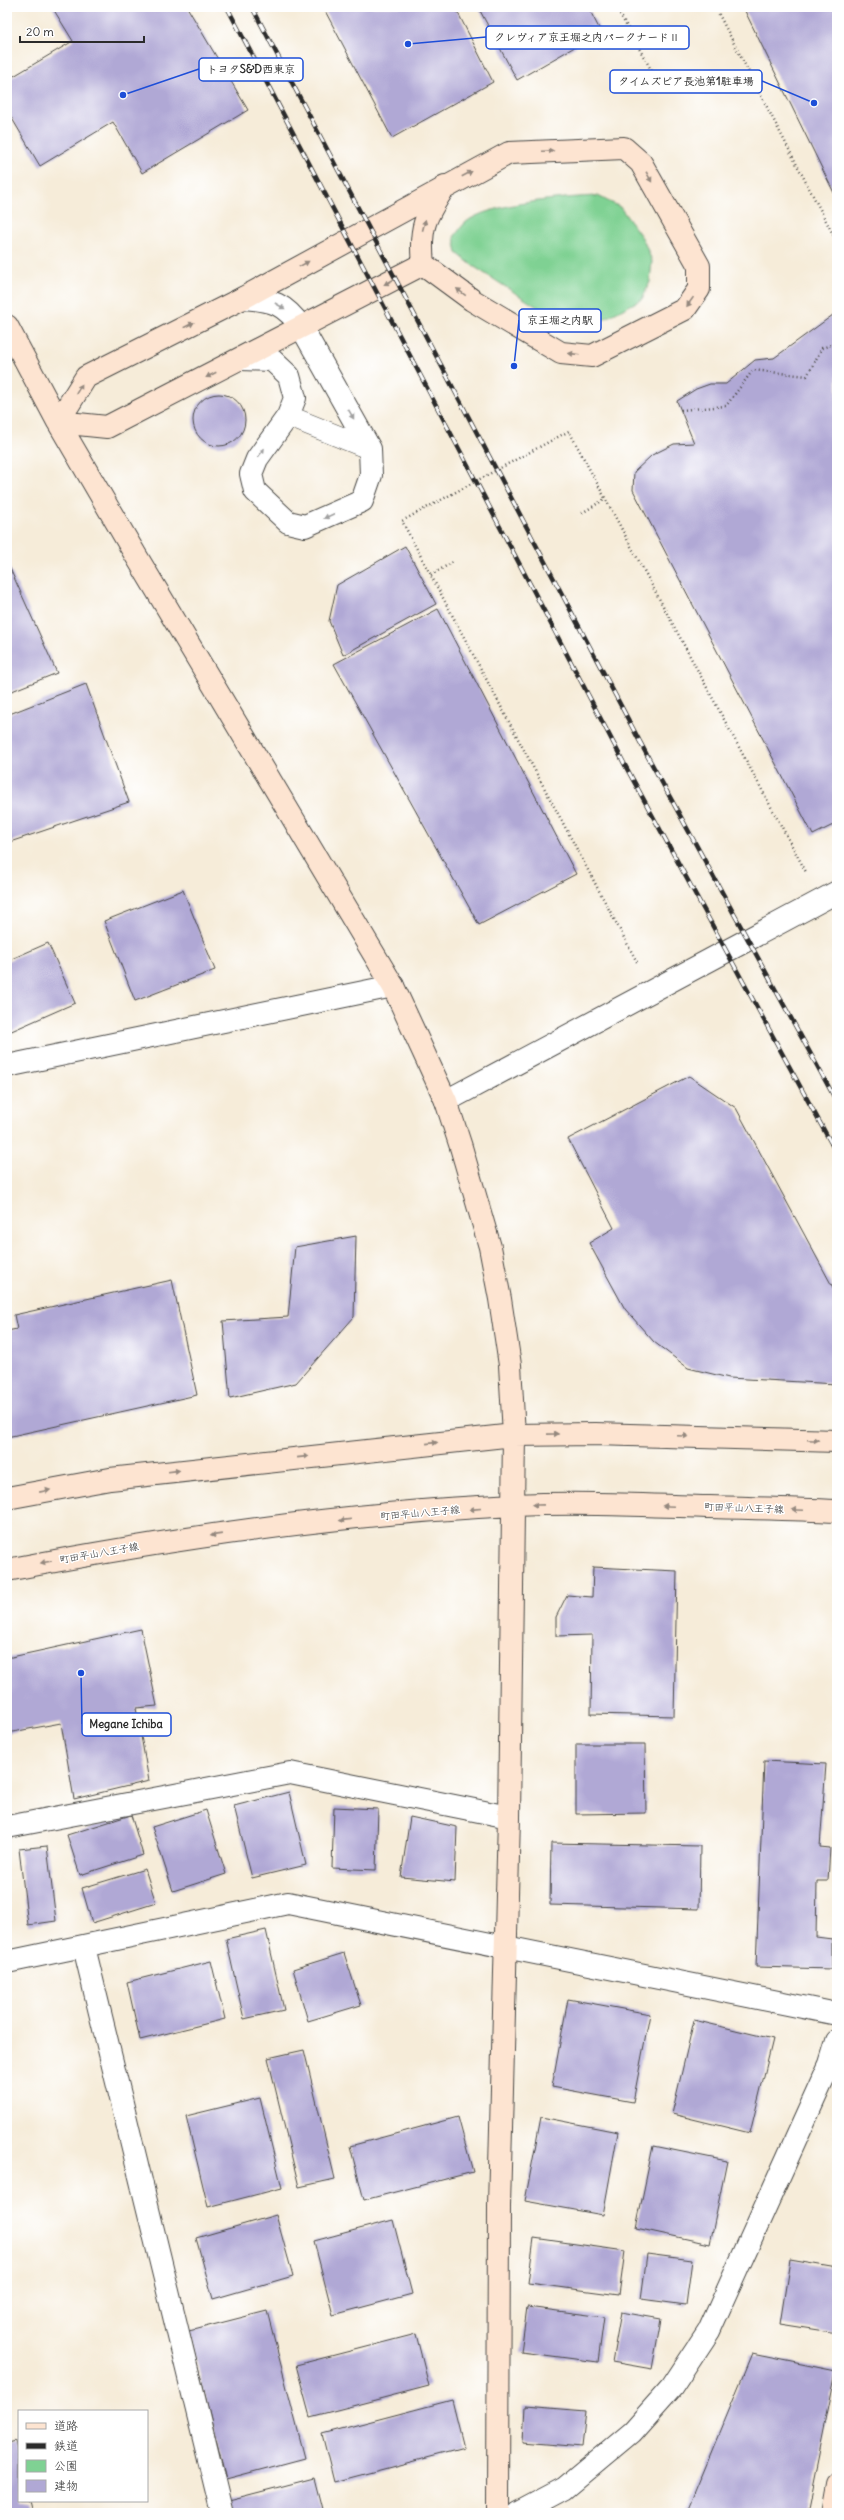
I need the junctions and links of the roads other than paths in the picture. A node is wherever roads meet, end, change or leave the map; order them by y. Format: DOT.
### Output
graph roads {
  1 [pos="445,186"];
  2 [pos="423,264"];
  3 [pos="243,298"];
  4 [pos="7,326"];
  5 [pos="302,328"];
  6 [pos="241,359"];
  7 [pos="288,416"];
  8 [pos="58,422"];
  9 [pos="370,448"];
  10 [pos="829,896"];
  11 [pos="393,986"];
  12 [pos="7,1066"];
  13 [pos="446,1101"];
  14 [pos="514,1435"];
  15 [pos="837,1441"];
  16 [pos="7,1498"];
  17 [pos="514,1506"];
  18 [pos="837,1511"];
  19 [pos="7,1570"];
  20 [pos="509,1817"];
  21 [pos="7,1826"];
  22 [pos="84,1947"];
  23 [pos="506,1949"];
  24 [pos="7,1962"];
  25 [pos="837,2014"];
  26 [pos="837,2041"];
  27 [pos="837,2485"];
  28 [pos="222,2513"];
  29 [pos="498,2513"];
  30 [pos="518,2513"];
  31 [pos="832,2513"];
  2 -- 1 [label="street, one-way"];
  1 -- 2 [label="street, one-way"];
  3 -- 1 [label="street, one-way"];
  2 -- 5 [label="street, one-way"];
  3 -- 5 [label="street, one-way"];
  8 -- 3 [label="street, one-way"];
  4 -- 8 [label="street"];
  5 -- 6 [label="street"];
  5 -- 9 [label="street, one-way"];
  6 -- 7 [label="street"];
  6 -- 8 [label="street, one-way"];
  7 -- 9 [label="lane"];
  9 -- 7 [label="street, one-way"];
  8 -- 11 [label="street"];
  10 -- 13 [label="street"];
  11 -- 12 [label="street"];
  11 -- 13 [label="street"];
  13 -- 14 [label="street"];
  14 -- 15 [label="street, one-way"];
  16 -- 14 [label="street, one-way"];
  14 -- 17 [label="street"];
  18 -- 17 [label="street, 町田平山八王子線, one-way"];
  17 -- 19 [label="street, 町田平山八王子線, one-way"];
  17 -- 20 [label="street"];
  20 -- 21 [label="street"];
  20 -- 23 [label="street"];
  22 -- 23 [label="street"];
  22 -- 24 [label="street"];
  22 -- 28 [label="street"];
  23 -- 25 [label="street"];
  23 -- 29 [label="street"];
  26 -- 30 [label="street"];
  27 -- 31 [label="street"];
}
